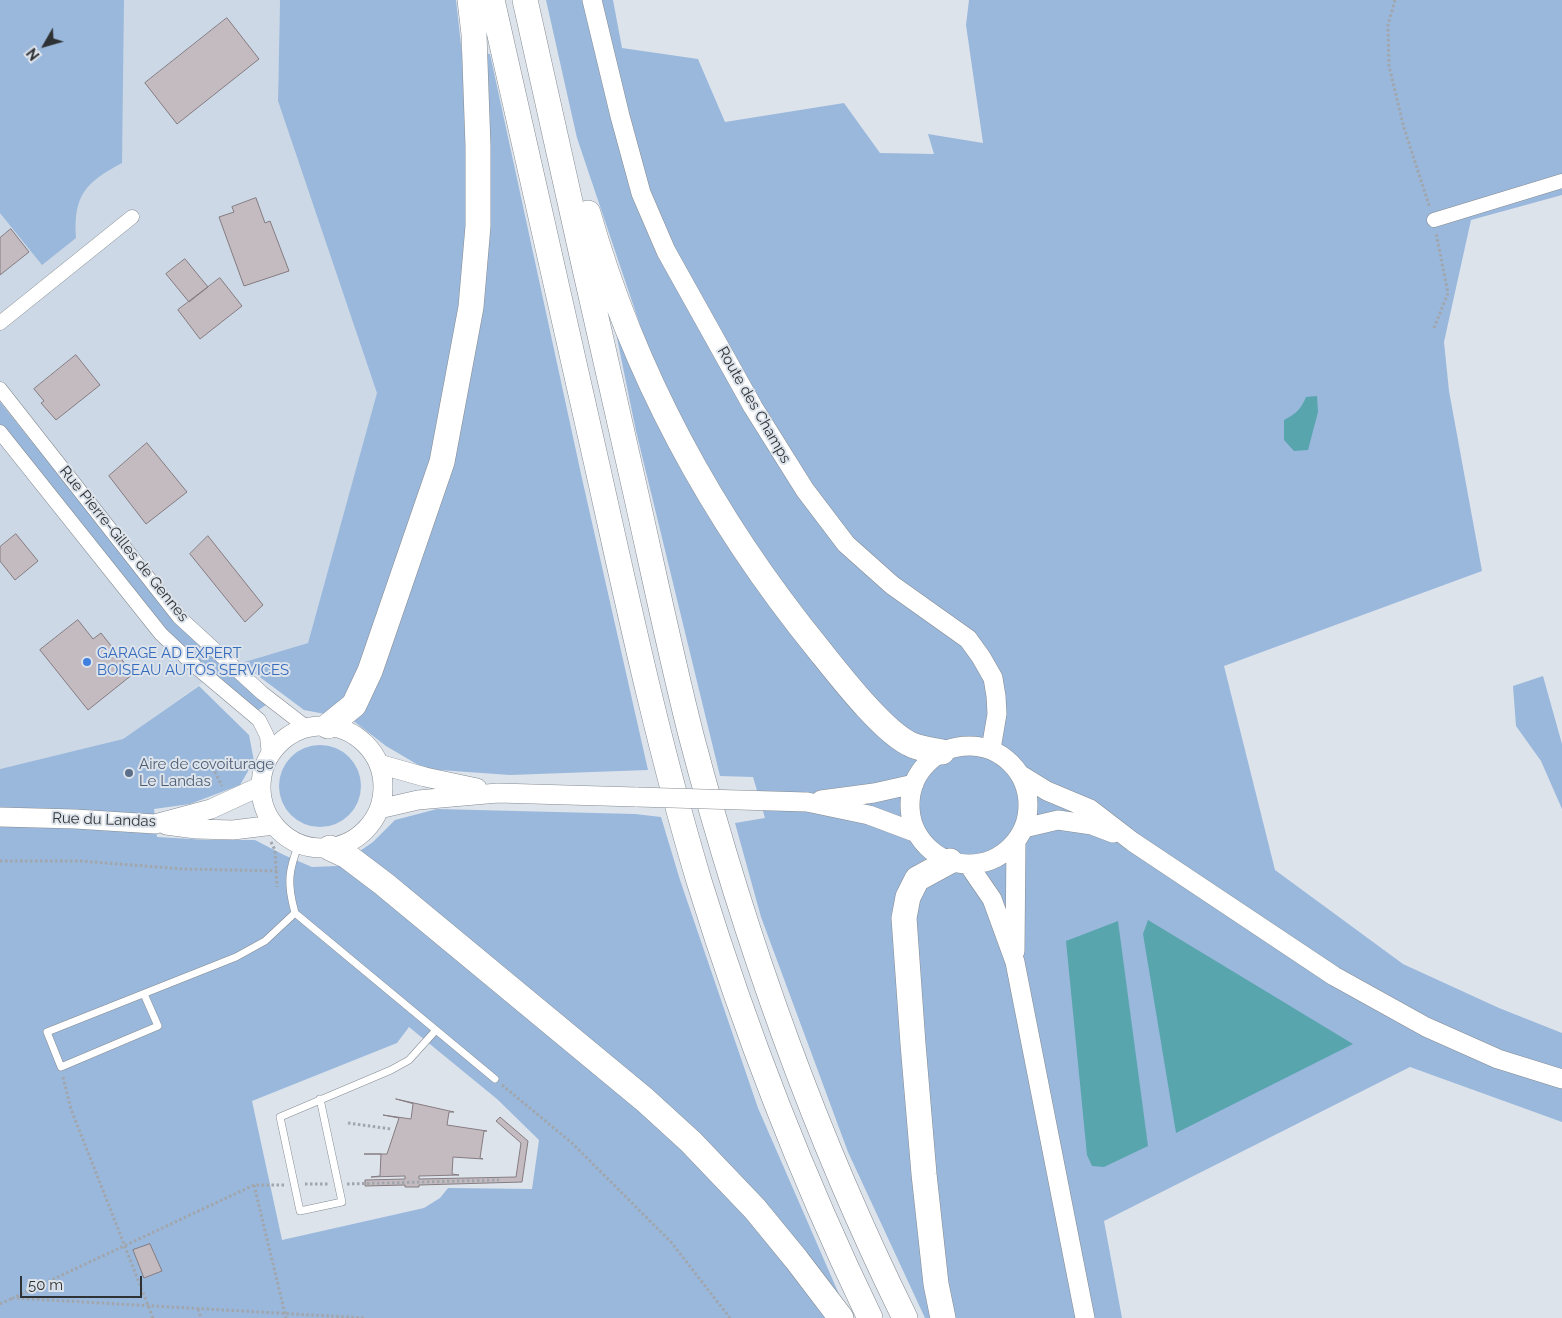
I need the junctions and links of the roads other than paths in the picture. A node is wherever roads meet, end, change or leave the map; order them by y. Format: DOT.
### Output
graph roads {
  1 [pos="470,0"];
  2 [pos="492,0"];
  3 [pos="525,0"];
  4 [pos="592,0"];
  5 [pos="561,163"];
  6 [pos="1562,181"];
  7 [pos="132,217"];
  8 [pos="1434,220"];
  9 [pos="0,323"];
  10 [pos="0,388"];
  11 [pos="0,432"];
  12 [pos="317,726"];
  13 [pos="991,749"];
  14 [pos="942,752"];
  15 [pos="269,756"];
  16 [pos="379,764"];
  17 [pos="1021,775"];
  18 [pos="914,784"];
  19 [pos="261,786"];
  20 [pos="498,793"];
  21 [pos="807,802"];
  22 [pos="379,809"];
  23 [pos="0,818"];
  24 [pos="155,824"];
  25 [pos="271,832"];
  26 [pos="917,833"];
  27 [pos="1020,835"];
  28 [pos="1133,842"];
  29 [pos="299,844"];
  30 [pos="330,848"];
  31 [pos="959,863"];
  32 [pos="296,913"];
  33 [pos="1015,962"];
  34 [pos="144,994"];
  35 [pos="436,1030"];
  36 [pos="495,1079"];
  37 [pos="1562,1079"];
  38 [pos="320,1099"];
  39 [pos="841,1318"];
  40 [pos="870,1318"];
  41 [pos="905,1318"];
  42 [pos="943,1318"];
  43 [pos="1085,1318"];
  1 -- 12 [label="highway"];
  2 -- 40 [label="highway"];
  3 -- 5 [label="highway"];
  4 -- 13 [label="street, Route des Champs"];
  5 -- 14 [label="highway"];
  5 -- 41 [label="highway"];
  6 -- 8 [label="street"];
  7 -- 9 [label="street"];
  10 -- 12 [label="street, Rue Pierre-Gilles de Gennes"];
  11 -- 15 [label="street, Rue Pierre-Gilles de Gennes"];
  12 -- 15 [label="street"];
  12 -- 16 [label="street"];
  13 -- 14 [label="street"];
  13 -- 17 [label="street"];
  14 -- 18 [label="street"];
  15 -- 19 [label="street"];
  16 -- 20 [label="street"];
  16 -- 22 [label="street"];
  17 -- 27 [label="street"];
  17 -- 28 [label="street"];
  18 -- 21 [label="street"];
  18 -- 26 [label="street"];
  19 -- 24 [label="street, Rue du Landas"];
  19 -- 25 [label="street"];
  20 -- 21 [label="street, bridge"];
  20 -- 22 [label="street"];
  21 -- 26 [label="street"];
  22 -- 30 [label="street"];
  23 -- 24 [label="street, Rue du Landas"];
  24 -- 25 [label="street"];
  25 -- 29 [label="street"];
  26 -- 31 [label="street"];
  27 -- 28 [label="street"];
  27 -- 31 [label="street"];
  27 -- 33 [label="street"];
  28 -- 37 [label="street"];
  29 -- 30 [label="street"];
  29 -- 32 [label="lane"];
  30 -- 39 [label="highway"];
  31 -- 33 [label="street"];
  31 -- 42 [label="highway"];
  32 -- 34 [label="lane"];
  32 -- 35 [label="lane"];
  33 -- 43 [label="street"];
  34 -- 34 [label="lane"];
  35 -- 36 [label="lane"];
  35 -- 38 [label="lane"];
  38 -- 38 [label="lane"];
}
